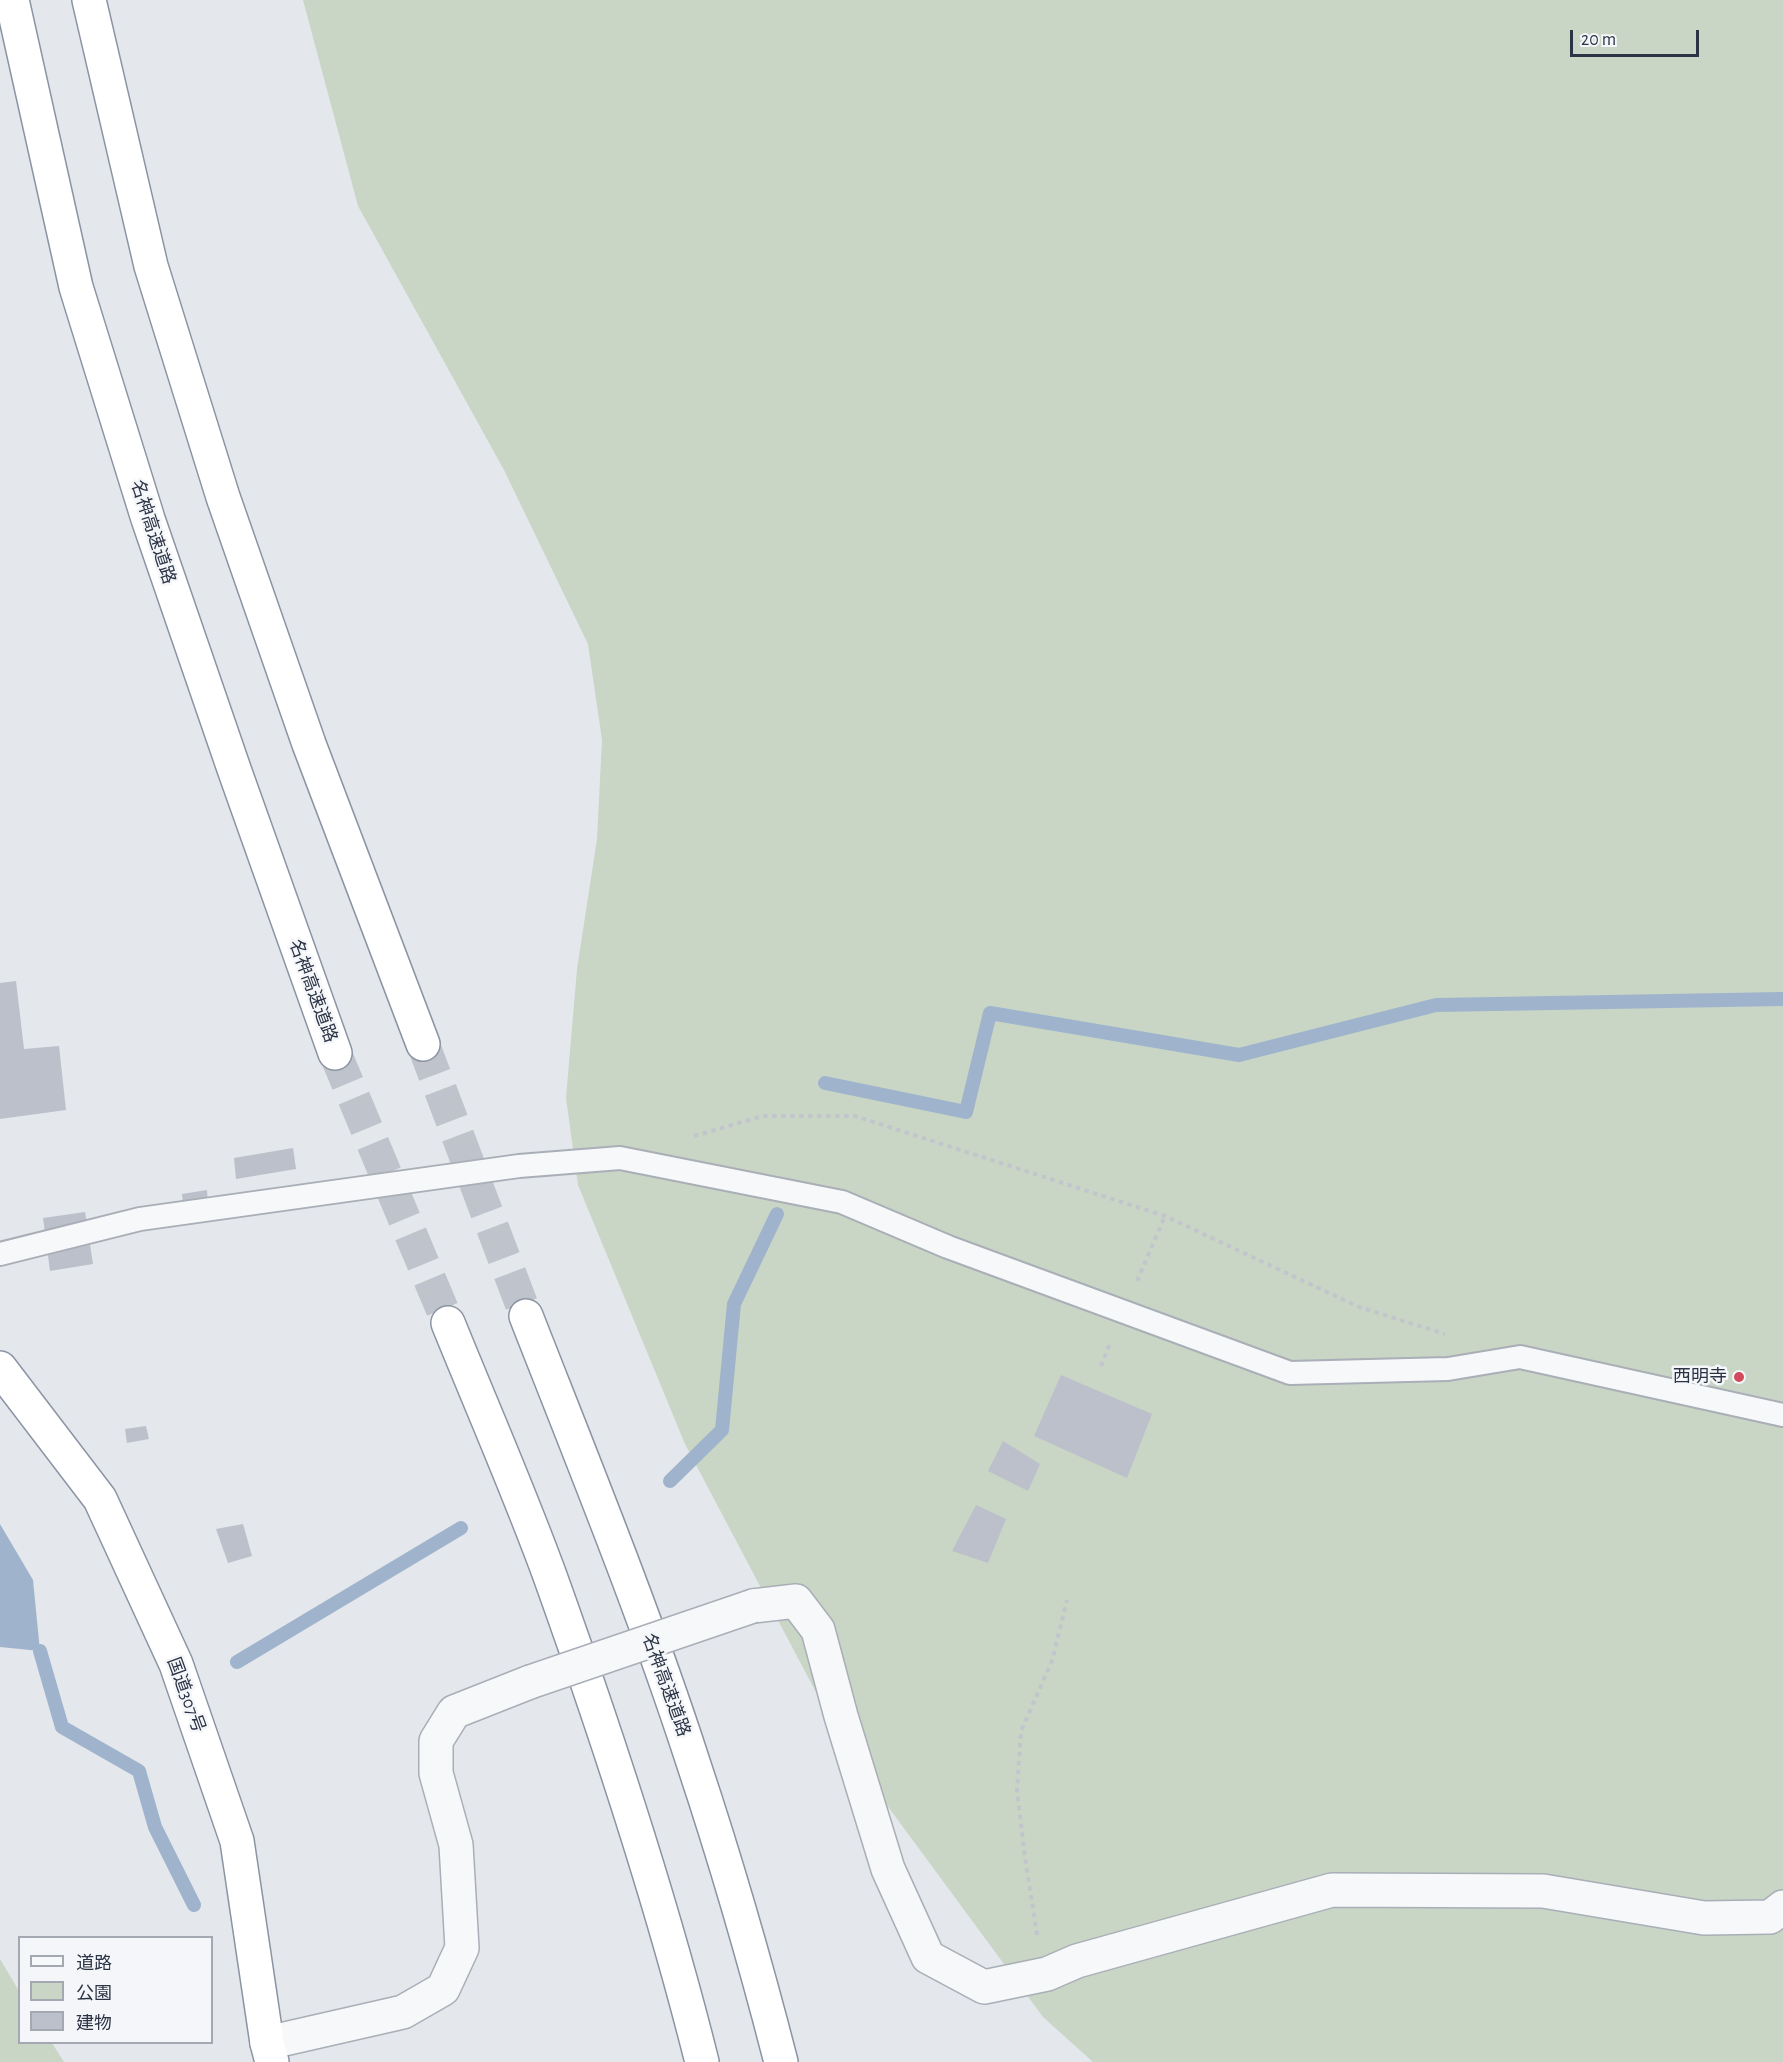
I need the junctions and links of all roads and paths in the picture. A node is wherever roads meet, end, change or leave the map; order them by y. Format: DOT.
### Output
graph roads {
  1 [pos="12,0"];
  2 [pos="89,0"];
  3 [pos="423,1044"];
  4 [pos="335,1053"];
  5 [pos="686,1139"];
  6 [pos="0,1254"];
  7 [pos="526,1316"];
  8 [pos="448,1323"];
  9 [pos="1456,1337"];
  10 [pos="0,1368"];
  11 [pos="1783,1415"];
  12 [pos="1067,1600"];
  13 [pos="1783,1907"];
  14 [pos="1047,1974"];
  15 [pos="269,2052"];
  16 [pos="702,2062"];
  17 [pos="781,2062"];
  1 -- 4 [label="highway, 名神高速道路"];
  2 -- 3 [label="highway"];
  5 -- 9 [label="path"];
  6 -- 11 [label="lane"];
  7 -- 17 [label="highway, 名神高速道路"];
  8 -- 16 [label="highway"];
  10 -- 15 [label="highway, 国道307号"];
  12 -- 14 [label="path"];
  13 -- 14 [label="street"];
  14 -- 15 [label="street, bridge"];
}
